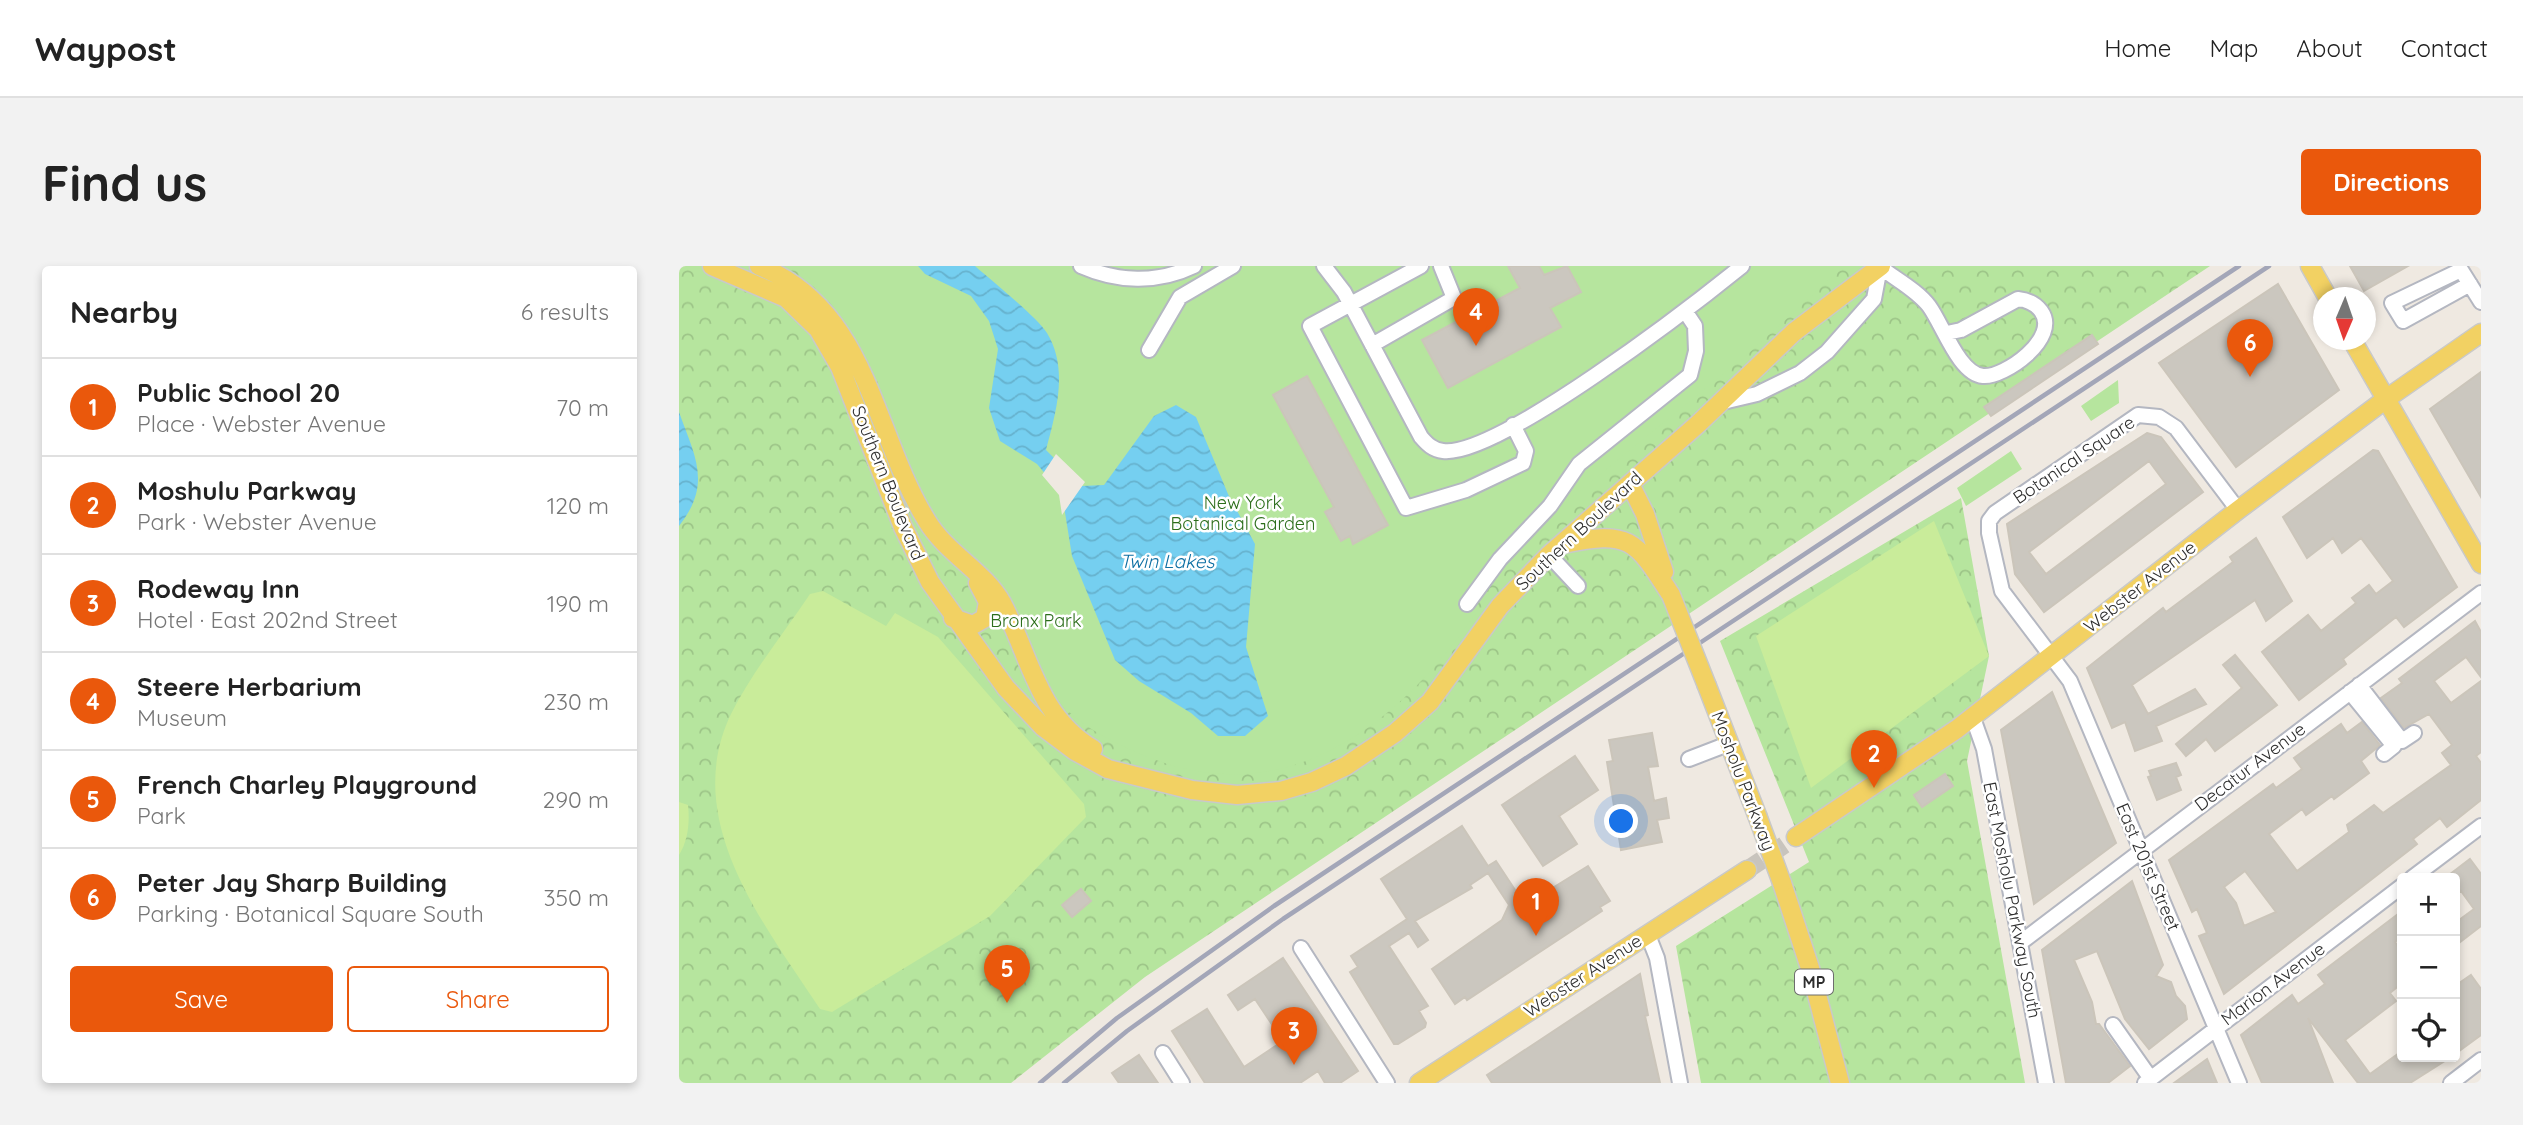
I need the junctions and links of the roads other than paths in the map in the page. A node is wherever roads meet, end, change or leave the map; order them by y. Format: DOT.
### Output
graph roads {
  1 [pos="712,266"];
  2 [pos="759,266"];
  3 [pos="1081,266"];
  4 [pos="1194,266"];
  5 [pos="1233,266"];
  6 [pos="1324,266"];
  7 [pos="1421,266"];
  8 [pos="1441,266"];
  9 [pos="1742,266"];
  10 [pos="1880,266"];
  11 [pos="2310,266"];
  12 [pos="2470,284"];
  13 [pos="2322,287"];
  14 [pos="2481,302"];
  15 [pos="1350,305"];
  16 [pos="1685,311"];
  17 [pos="1947,333"];
  18 [pos="2481,333"];
  19 [pos="1372,345"];
  20 [pos="1149,350"];
  21 [pos="2358,350"];
  22 [pos="2386,399"];
  23 [pos="1723,402"];
  24 [pos="1513,425"];
  25 [pos="1630,484"];
  26 [pos="2238,510"];
  27 [pos="1989,521"];
  28 [pos="1554,550"];
  29 [pos="963,564"];
  30 [pos="2481,564"];
  31 [pos="1578,586"];
  32 [pos="2481,593"];
  33 [pos="1671,595"];
  34 [pos="1467,604"];
  35 [pos="953,618"];
  36 [pos="2052,655"];
  37 [pos="2355,689"];
  38 [pos="1973,718"];
  39 [pos="2414,733"];
  40 [pos="1728,744"];
  41 [pos="2384,754"];
  42 [pos="1689,759"];
  43 [pos="1158,783"];
  44 [pos="2481,826"];
  45 [pos="1796,837"];
  46 [pos="2141,850"];
  47 [pos="1747,870"];
  48 [pos="2419,873"];
  49 [pos="2397,890"];
  50 [pos="1648,934"];
  51 [pos="2020,943"];
  52 [pos="1301,948"];
  53 [pos="2113,1026"];
  54 [pos="2216,1027"];
  55 [pos="1163,1053"];
  56 [pos="2481,1060"];
  57 [pos="2148,1081"];
  58 [pos="1422,1082"];
  59 [pos="1182,1083"];
  60 [pos="1387,1083"];
  61 [pos="1680,1083"];
  62 [pos="1840,1083"];
  63 [pos="2046,1083"];
  64 [pos="2239,1083"];
  65 [pos="2451,1083"];
  1 -- 35 [label="main road, Southern Boulevard"];
  2 -- 29 [label="main road, Southern Boulevard"];
  3 -- 4 [label="street"];
  5 -- 20 [label="street"];
  6 -- 15 [label="street"];
  7 -- 15 [label="street"];
  8 -- 19 [label="street"];
  9 -- 16 [label="street"];
  10 -- 17 [label="street"];
  10 -- 23 [label="main road, Southern Boulevard"];
  10 -- 23 [label="street"];
  11 -- 13 [label="main road"];
  12 -- 12 [label="street"];
  12 -- 14 [label="street"];
  15 -- 19 [label="street"];
  15 -- 24 [label="street"];
  16 -- 24 [label="street"];
  16 -- 34 [label="street"];
  17 -- 17 [label="street"];
  18 -- 22 [label="main road, Webster Avenue"];
  19 -- 24 [label="street"];
  21 -- 22 [label="main road"];
  22 -- 26 [label="main road, Webster Avenue"];
  22 -- 30 [label="main road"];
  23 -- 25 [label="main road, Southern Boulevard"];
  25 -- 28 [label="main road, Southern Boulevard"];
  25 -- 33 [label="main road, Mosholu Parkway / MP"];
  26 -- 27 [label="street, Botanical Square"];
  26 -- 36 [label="main road, Webster Avenue"];
  27 -- 36 [label="street, East 201st Street"];
  28 -- 31 [label="street"];
  28 -- 33 [label="main road"];
  28 -- 43 [label="main road, Southern Boulevard"];
  29 -- 35 [label="main road"];
  29 -- 43 [label="main road, Southern Boulevard"];
  32 -- 37 [label="street, Decatur Avenue"];
  33 -- 40 [label="main road, Mosholu Parkway / MP, bridge"];
  35 -- 43 [label="main road, Southern Boulevard"];
  36 -- 38 [label="main road, Webster Avenue"];
  36 -- 46 [label="street, East 201st Street"];
  37 -- 39 [label="street"];
  37 -- 41 [label="street"];
  37 -- 46 [label="street, Decatur Avenue"];
  38 -- 45 [label="main road, Webster Avenue"];
  38 -- 51 [label="street, East Mosholu Parkway South"];
  40 -- 42 [label="street"];
  40 -- 62 [label="main road, Mosholu Parkway / MP, bridge"];
  44 -- 48 [label="street"];
  46 -- 51 [label="street, Decatur Avenue"];
  46 -- 54 [label="street, East 201st Street"];
  47 -- 50 [label="main road, Webster Avenue"];
  49 -- 54 [label="street, Marion Avenue"];
  50 -- 58 [label="main road, Webster Avenue"];
  50 -- 61 [label="street"];
  51 -- 63 [label="street, East Mosholu Parkway South"];
  52 -- 60 [label="street"];
  53 -- 57 [label="street"];
  54 -- 57 [label="street, Marion Avenue"];
  54 -- 64 [label="street, East 201st Street"];
  55 -- 59 [label="street"];
  56 -- 65 [label="street"];
}
